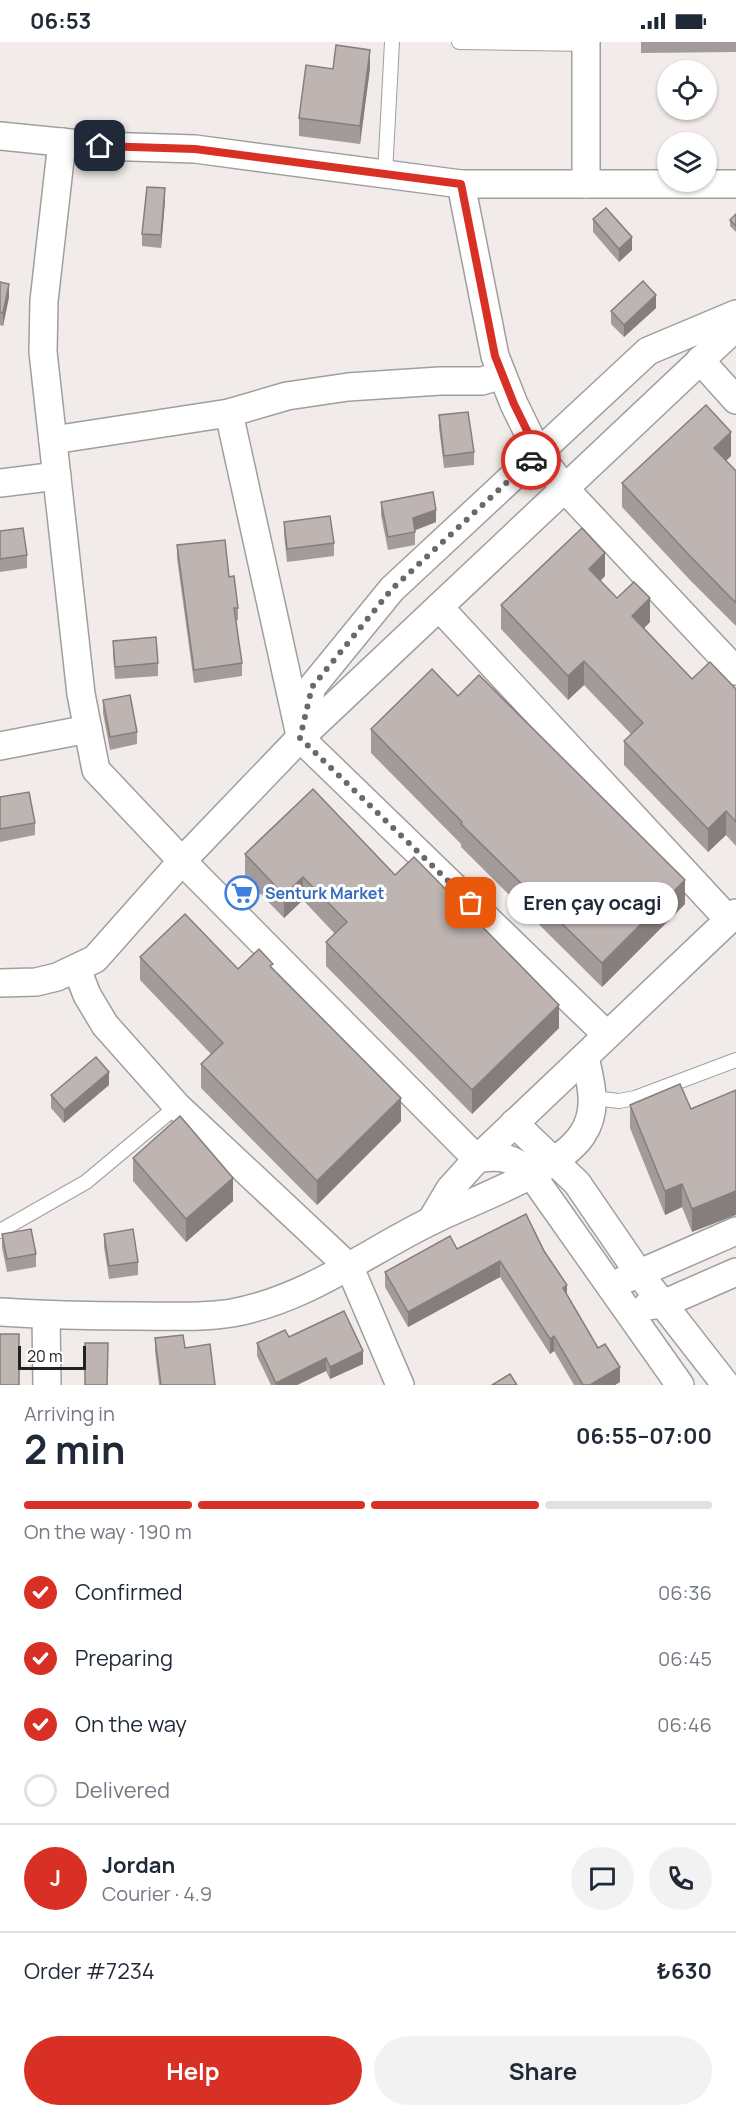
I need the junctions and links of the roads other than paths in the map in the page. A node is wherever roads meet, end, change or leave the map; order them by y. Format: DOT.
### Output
graph roads {
  1 [pos="392,42"];
  2 [pos="459,42"];
  3 [pos="586,43"];
  4 [pos="0,136"];
  5 [pos="62,142"];
  6 [pos="385,174"];
  7 [pos="461,184"];
  8 [pos="586,184"];
  9 [pos="736,184"];
  10 [pos="736,314"];
  11 [pos="736,327"];
  12 [pos="700,360"];
  13 [pos="502,375"];
  14 [pos="736,400"];
  15 [pos="229,413"];
  16 [pos="53,440"];
  17 [pos="538,453"];
  18 [pos="57,476"];
  19 [pos="0,483"];
  20 [pos="565,489"];
  21 [pos="439,607"];
  22 [pos="736,671"];
  23 [pos="88,729"];
  24 [pos="300,738"];
  25 [pos="0,746"];
  26 [pos="182,861"];
  27 [pos="732,917"];
  28 [pos="77,969"];
  29 [pos="0,983"];
  30 [pos="607,1035"];
  31 [pos="585,1056"];
  32 [pos="736,1060"];
  33 [pos="593,1098"];
  34 [pos="177,1106"];
  35 [pos="514,1123"];
  36 [pos="477,1159"];
  37 [pos="554,1160"];
  38 [pos="531,1174"];
  39 [pos="431,1221"];
  40 [pos="0,1231"];
  41 [pos="736,1231"];
  42 [pos="350,1268"];
  43 [pos="638,1272"];
  44 [pos="736,1272"];
  45 [pos="617,1299"];
  46 [pos="663,1304"];
  47 [pos="0,1311"];
  48 [pos="46,1315"];
  49 [pos="47,1385"];
  50 [pos="400,1385"];
  51 [pos="680,1385"];
  52 [pos="726,1385"];
  1 -- 6 [label="lane"];
  2 -- 3 [label="lane"];
  3 -- 8 [label="street"];
  4 -- 5 [label="street"];
  5 -- 6 [label="street"];
  5 -- 16 [label="street"];
  6 -- 7 [label="street"];
  7 -- 8 [label="street"];
  7 -- 13 [label="street"];
  8 -- 9 [label="street"];
  10 -- 17 [label="street"];
  11 -- 12 [label="street"];
  12 -- 14 [label="street"];
  12 -- 20 [label="street"];
  13 -- 15 [label="street"];
  13 -- 17 [label="street"];
  15 -- 16 [label="street"];
  15 -- 24 [label="street"];
  16 -- 18 [label="street"];
  17 -- 20 [label="street"];
  17 -- 24 [label="street"];
  18 -- 19 [label="street"];
  18 -- 23 [label="street"];
  20 -- 21 [label="street"];
  20 -- 22 [label="street"];
  21 -- 24 [label="street"];
  21 -- 27 [label="street"];
  23 -- 25 [label="street"];
  23 -- 26 [label="street"];
  24 -- 26 [label="street"];
  24 -- 30 [label="street"];
  26 -- 28 [label="street"];
  26 -- 36 [label="street"];
  27 -- 30 [label="street"];
  28 -- 29 [label="street"];
  28 -- 34 [label="street"];
  30 -- 31 [label="street"];
  31 -- 33 [label="street"];
  31 -- 35 [label="street"];
  32 -- 33 [label="lane"];
  33 -- 37 [label="street"];
  34 -- 40 [label="lane"];
  34 -- 42 [label="street"];
  35 -- 36 [label="street"];
  35 -- 37 [label="street"];
  36 -- 38 [label="street"];
  36 -- 39 [label="street"];
  37 -- 38 [label="street"];
  37 -- 43 [label="street"];
  38 -- 39 [label="street"];
  38 -- 45 [label="street"];
  39 -- 42 [label="street"];
  41 -- 43 [label="street"];
  42 -- 48 [label="street"];
  42 -- 50 [label="street"];
  43 -- 45 [label="street"];
  43 -- 46 [label="street"];
  44 -- 46 [label="street"];
  45 -- 46 [label="street"];
  45 -- 51 [label="street"];
  46 -- 52 [label="street"];
  47 -- 48 [label="street"];
  48 -- 49 [label="street"];
}
